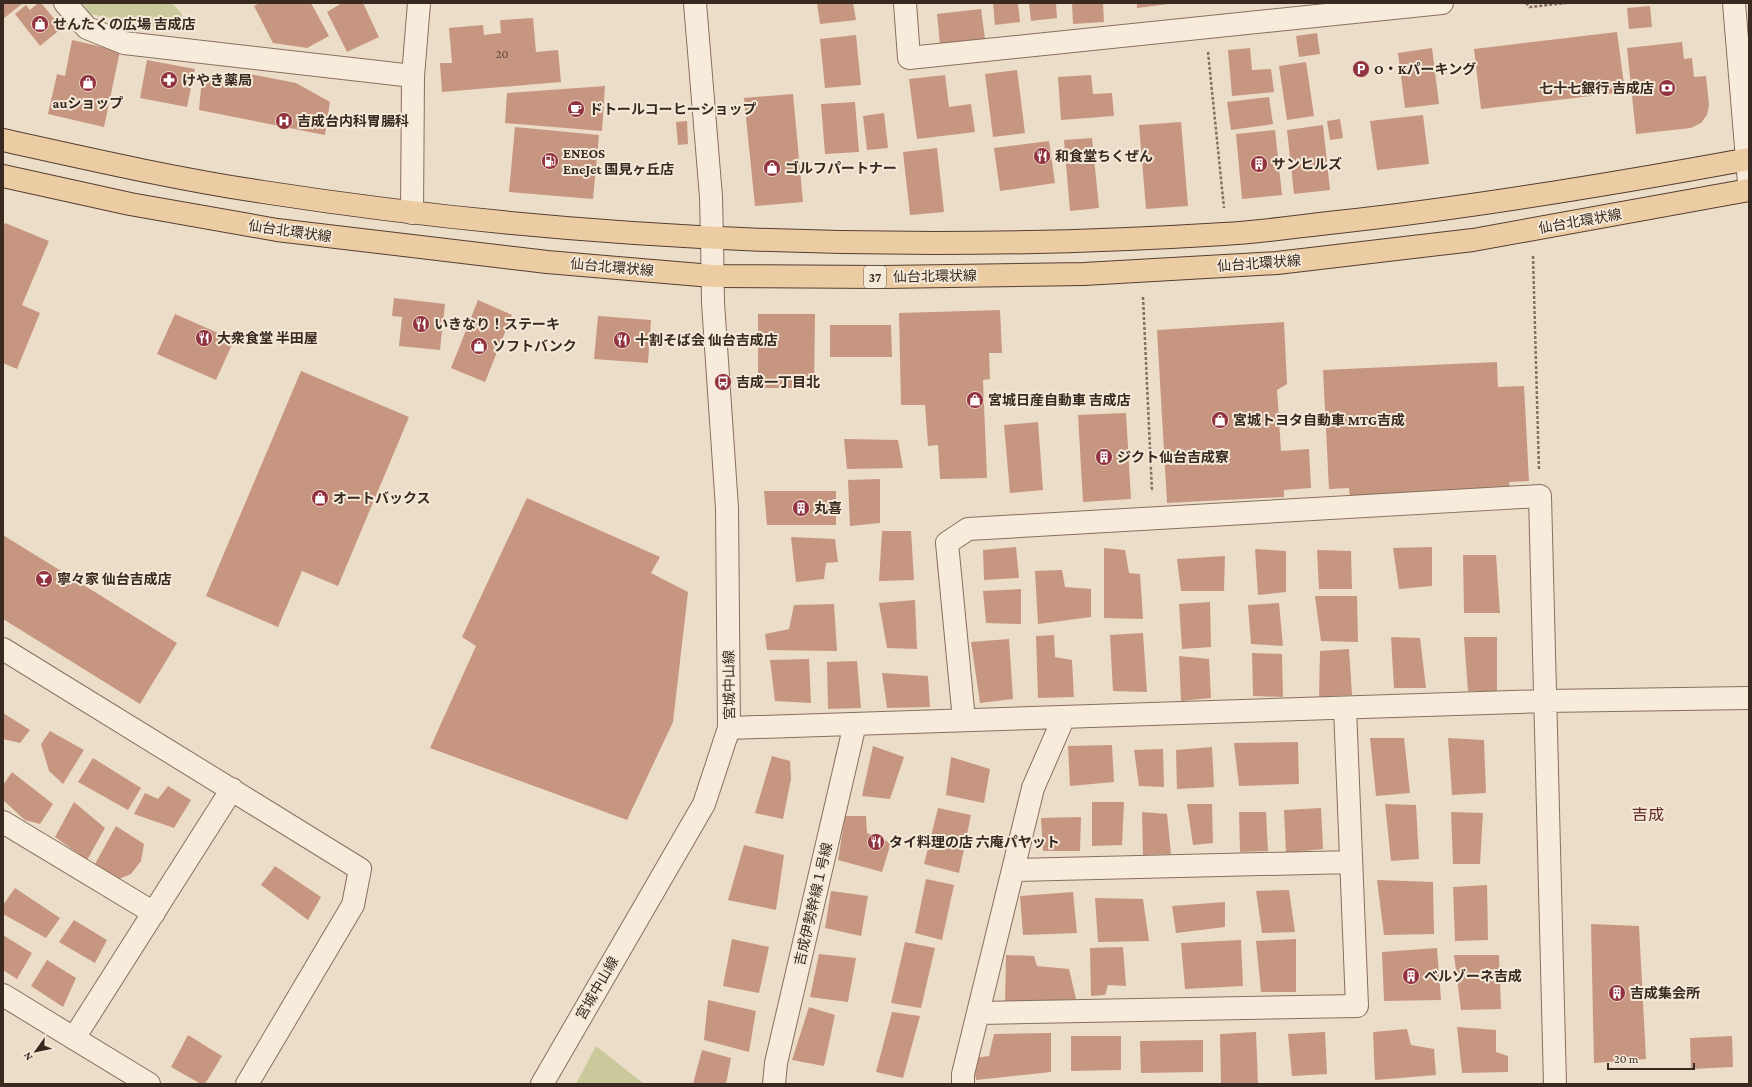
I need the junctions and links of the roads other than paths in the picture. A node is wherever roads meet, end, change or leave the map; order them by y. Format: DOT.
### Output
graph roads {
  1 [pos="65,3"];
  2 [pos="418,3"];
  3 [pos="695,3"];
  4 [pos="905,3"];
  5 [pos="1442,3"];
  6 [pos="1734,3"];
  7 [pos="413,76"];
  8 [pos="3,140"];
  9 [pos="1748,159"];
  10 [pos="3,176"];
  11 [pos="1749,184"];
  12 [pos="1749,190"];
  13 [pos="412,213"];
  14 [pos="712,238"];
  15 [pos="712,276"];
  16 [pos="3,649"];
  17 [pos="1749,698"];
  18 [pos="1545,701"];
  19 [pos="1345,708"];
  20 [pos="1064,717"];
  21 [pos="964,720"];
  22 [pos="855,724"];
  23 [pos="729,728"];
  24 [pos="232,789"];
  25 [pos="3,822"];
  26 [pos="1351,862"];
  27 [pos="1013,870"];
  28 [pos="154,913"];
  29 [pos="3,995"];
  30 [pos="979,1013"];
  31 [pos="74,1038"];
  32 [pos="149,1084"];
  33 [pos="247,1084"];
  34 [pos="542,1084"];
  35 [pos="774,1084"];
  36 [pos="962,1084"];
  37 [pos="1555,1084"];
  1 -- 7 [label="street"];
  2 -- 7 [label="street"];
  3 -- 14 [label="street, 宮城中山線"];
  4 -- 5 [label="street"];
  6 -- 9 [label="street"];
  7 -- 13 [label="street"];
  8 -- 13 [label="main road"];
  9 -- 11 [label="street"];
  9 -- 14 [label="main road"];
  10 -- 15 [label="main road, 仙台北環状線 / 37"];
  12 -- 15 [label="main road, 仙台北環状線 / 37"];
  13 -- 14 [label="main road"];
  14 -- 15 [label="street, 宮城中山線"];
  15 -- 23 [label="street, 宮城中山線"];
  16 -- 24 [label="street"];
  17 -- 18 [label="street"];
  18 -- 19 [label="street"];
  18 -- 21 [label="street"];
  18 -- 37 [label="street"];
  19 -- 20 [label="street"];
  19 -- 26 [label="street"];
  20 -- 21 [label="street"];
  20 -- 27 [label="street"];
  21 -- 22 [label="street"];
  22 -- 23 [label="street"];
  22 -- 35 [label="street, 吉成伊勢幹線１号線"];
  23 -- 34 [label="street, 宮城中山線"];
  24 -- 28 [label="street"];
  24 -- 33 [label="street"];
  25 -- 28 [label="street"];
  26 -- 27 [label="street"];
  26 -- 30 [label="street"];
  27 -- 30 [label="street"];
  28 -- 31 [label="street"];
  29 -- 31 [label="street"];
  30 -- 36 [label="street"];
  31 -- 32 [label="street"];
}
